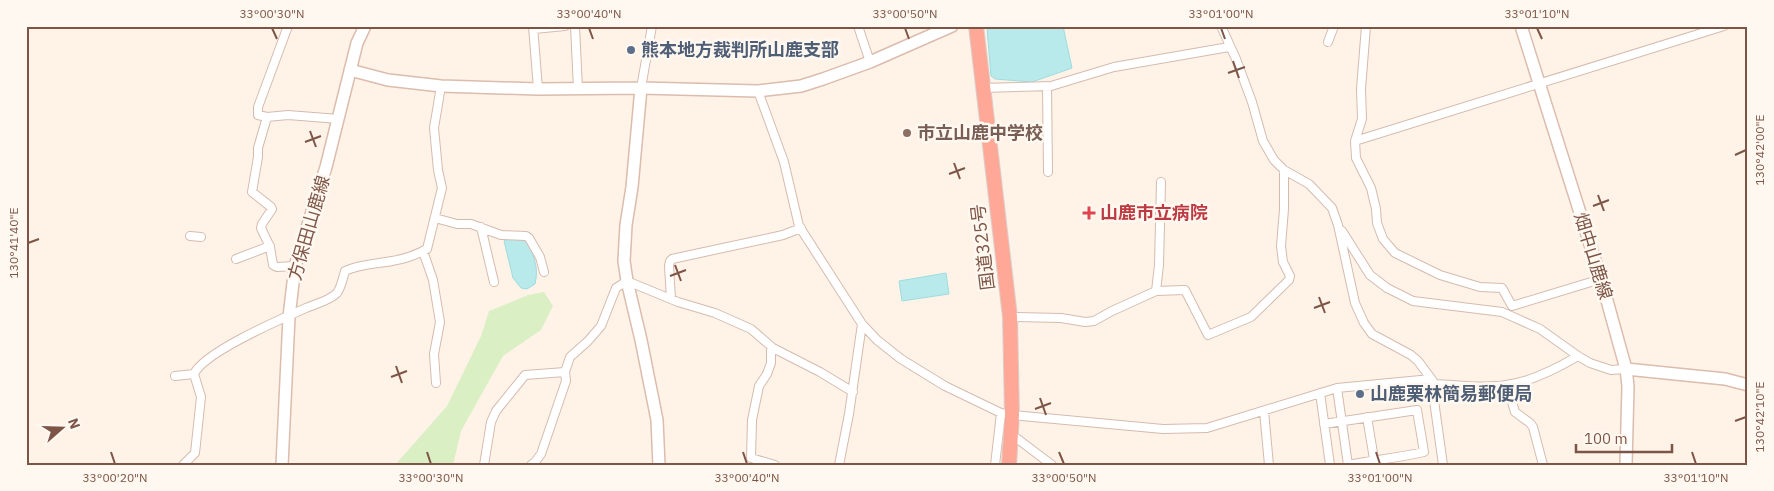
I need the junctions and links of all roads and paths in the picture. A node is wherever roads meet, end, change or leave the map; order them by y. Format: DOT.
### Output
graph roads {
  1 [pos="288,26"];
  2 [pos="365,26"];
  3 [pos="564,26"];
  4 [pos="575,26"];
  5 [pos="652,26"];
  6 [pos="858,26"];
  7 [pos="952,26"];
  8 [pos="976,26"];
  9 [pos="1221,26"];
  10 [pos="1334,26"];
  11 [pos="1366,26"];
  12 [pos="1521,26"];
  13 [pos="1724,26"];
  14 [pos="534,28"];
  15 [pos="1328,42"];
  16 [pos="1229,47"];
  17 [pos="870,62"];
  18 [pos="350,70"];
  19 [pos="1538,84"];
  20 [pos="441,86"];
  21 [pos="1047,86"];
  22 [pos="578,88"];
  23 [pos="641,88"];
  24 [pos="982,88"];
  25 [pos="538,89"];
  26 [pos="758,91"];
  27 [pos="267,117"];
  28 [pos="339,119"];
  29 [pos="1355,141"];
  30 [pos="1284,170"];
  31 [pos="1048,172"];
  32 [pos="1161,182"];
  33 [pos="435,218"];
  34 [pos="1338,225"];
  35 [pos="481,227"];
  36 [pos="801,228"];
  37 [pos="190,236"];
  38 [pos="201,237"];
  39 [pos="270,246"];
  40 [pos="423,251"];
  41 [pos="236,259"];
  42 [pos="296,266"];
  43 [pos="544,272"];
  44 [pos="1601,279"];
  45 [pos="627,281"];
  46 [pos="494,282"];
  47 [pos="1156,291"];
  48 [pos="671,299"];
  49 [pos="289,317"];
  50 [pos="1010,317"];
  51 [pos="862,324"];
  52 [pos="771,347"];
  53 [pos="1578,356"];
  54 [pos="1626,369"];
  55 [pos="565,372"];
  56 [pos="194,374"];
  57 [pos="174,376"];
  58 [pos="1431,379"];
  59 [pos="436,383"];
  60 [pos="1507,385"];
  61 [pos="1748,385"];
  62 [pos="1337,388"];
  63 [pos="853,392"];
  64 [pos="1320,393"];
  65 [pos="1264,411"];
  66 [pos="1007,414"];
  67 [pos="1368,417"];
  68 [pos="1342,421"];
  69 [pos="1324,424"];
  70 [pos="1011,434"];
  71 [pos="1403,461"];
  72 [pos="1374,462"];
  73 [pos="183,465"];
  74 [pos="282,465"];
  75 [pos="484,465"];
  76 [pos="531,465"];
  77 [pos="660,465"];
  78 [pos="775,465"];
  79 [pos="839,465"];
  80 [pos="995,465"];
  81 [pos="1009,465"];
  82 [pos="1052,465"];
  83 [pos="1269,465"];
  84 [pos="1330,465"];
  85 [pos="1347,465"];
  86 [pos="1443,465"];
  87 [pos="1543,465"];
  88 [pos="1626,465"];
  1 -- 27 [label="street"];
  2 -- 18 [label="street, 方保田山鹿線"];
  3 -- 14 [label="street"];
  4 -- 22 [label="street"];
  5 -- 23 [label="street"];
  6 -- 17 [label="street"];
  7 -- 17 [label="street"];
  8 -- 24 [label="highway, 国道325号"];
  9 -- 16 [label="street"];
  10 -- 15 [label="street"];
  11 -- 29 [label="street"];
  12 -- 19 [label="street, 畑中山鹿線"];
  13 -- 19 [label="street"];
  14 -- 25 [label="street"];
  16 -- 21 [label="street"];
  16 -- 30 [label="street"];
  17 -- 26 [label="street"];
  18 -- 20 [label="street"];
  18 -- 28 [label="street, 方保田山鹿線"];
  19 -- 29 [label="street"];
  19 -- 44 [label="street, 畑中山鹿線"];
  20 -- 25 [label="street"];
  20 -- 33 [label="street"];
  21 -- 24 [label="street"];
  21 -- 31 [label="street"];
  22 -- 23 [label="street"];
  22 -- 25 [label="street"];
  23 -- 26 [label="street"];
  23 -- 45 [label="street"];
  24 -- 50 [label="highway, 国道325号"];
  26 -- 36 [label="street"];
  27 -- 28 [label="street"];
  27 -- 39 [label="street"];
  28 -- 42 [label="street, 方保田山鹿線"];
  29 -- 44 [label="street"];
  30 -- 34 [label="street"];
  30 -- 47 [label="street"];
  32 -- 47 [label="street"];
  33 -- 35 [label="street"];
  33 -- 40 [label="street"];
  34 -- 53 [label="street"];
  34 -- 58 [label="street"];
  35 -- 43 [label="street"];
  35 -- 46 [label="street"];
  36 -- 48 [label="street"];
  36 -- 51 [label="street"];
  37 -- 38 [label="street"];
  39 -- 41 [label="street"];
  39 -- 42 [label="street"];
  40 -- 49 [label="street"];
  40 -- 59 [label="street"];
  42 -- 49 [label="street, 方保田山鹿線"];
  44 -- 54 [label="street, 畑中山鹿線"];
  45 -- 48 [label="street"];
  45 -- 55 [label="street"];
  45 -- 77 [label="street"];
  47 -- 50 [label="street"];
  48 -- 52 [label="street"];
  49 -- 56 [label="street"];
  49 -- 74 [label="street, 方保田山鹿線"];
  50 -- 66 [label="highway, 国道325号"];
  51 -- 63 [label="street"];
  51 -- 66 [label="street"];
  52 -- 63 [label="street"];
  52 -- 78 [label="street"];
  53 -- 54 [label="street"];
  53 -- 60 [label="street"];
  54 -- 61 [label="street"];
  54 -- 88 [label="street, 畑中山鹿線"];
  55 -- 75 [label="street"];
  55 -- 76 [label="street"];
  56 -- 57 [label="street"];
  56 -- 73 [label="street"];
  58 -- 60 [label="street"];
  58 -- 62 [label="street"];
  58 -- 86 [label="street"];
  60 -- 87 [label="street"];
  62 -- 64 [label="street"];
  62 -- 68 [label="street"];
  63 -- 79 [label="street"];
  64 -- 65 [label="street"];
  64 -- 69 [label="street"];
  65 -- 66 [label="street"];
  65 -- 83 [label="street"];
  66 -- 70 [label="highway, 国道325号"];
  66 -- 80 [label="street"];
  67 -- 68 [label="street"];
  67 -- 71 [label="street"];
  67 -- 72 [label="street"];
  68 -- 69 [label="street"];
  68 -- 85 [label="street"];
  69 -- 84 [label="street"];
  70 -- 81 [label="highway, 国道325号"];
  70 -- 82 [label="street"];
  71 -- 72 [label="street"];
  72 -- 85 [label="street"];
}
